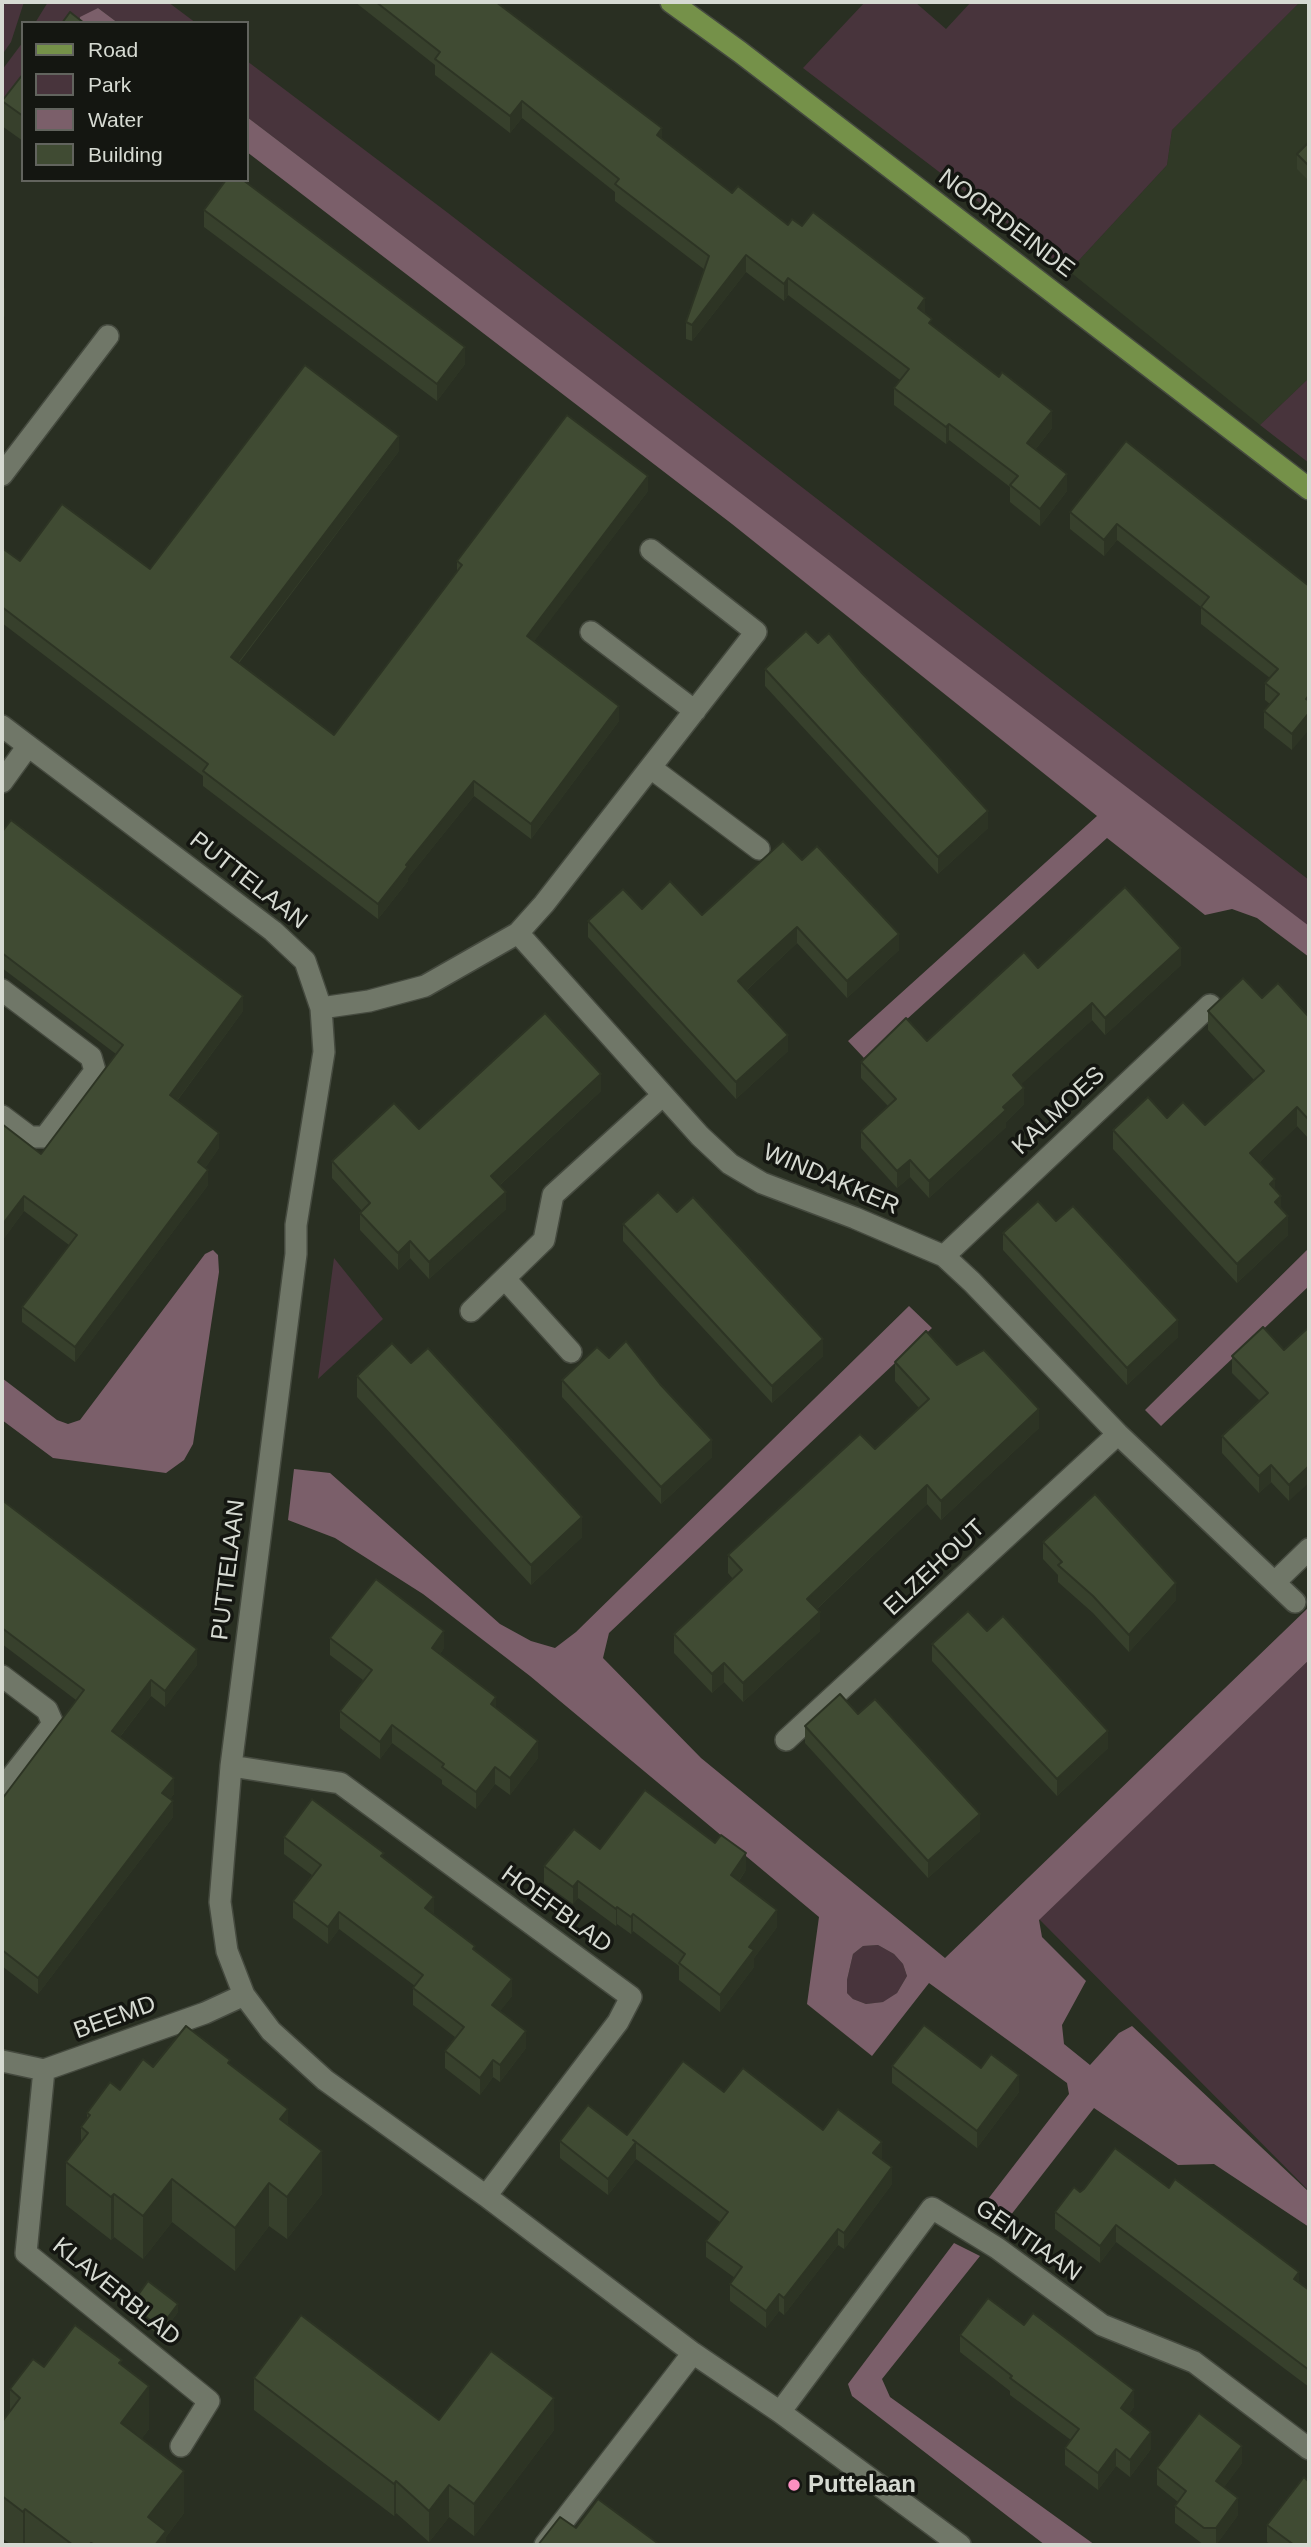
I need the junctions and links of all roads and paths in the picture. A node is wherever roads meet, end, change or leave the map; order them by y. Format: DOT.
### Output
graph roads {
  1 [pos="671,2"];
  2 [pos="108,336"];
  3 [pos="2,475"];
  4 [pos="1309,489"];
  5 [pos="651,550"];
  6 [pos="591,632"];
  7 [pos="695,711"];
  8 [pos="2,726"];
  9 [pos="28,746"];
  10 [pos="650,768"];
  11 [pos="2,782"];
  12 [pos="759,849"];
  13 [pos="518,933"];
  14 [pos="2,990"];
  15 [pos="1210,1005"];
  16 [pos="321,1008"];
  17 [pos="663,1095"];
  18 [pos="2,1116"];
  19 [pos="944,1256"];
  20 [pos="505,1279"];
  21 [pos="471,1311"];
  22 [pos="571,1352"];
  23 [pos="1118,1434"];
  24 [pos="1309,1549"];
  25 [pos="1275,1582"];
  26 [pos="1295,1602"];
  27 [pos="2,1676"];
  28 [pos="786,1740"];
  29 [pos="231,1766"];
  30 [pos="2,1789"];
  31 [pos="244,1996"];
  32 [pos="2,2061"];
  33 [pos="44,2070"];
  34 [pos="486,2196"];
  35 [pos="693,2353"];
  36 [pos="780,2412"];
  37 [pos="181,2446"];
  38 [pos="1309,2449"];
  39 [pos="545,2545"];
  40 [pos="960,2545"];
  1 -- 4 [label="main road, NOORDEINDE"];
  2 -- 3 [label="street"];
  5 -- 7 [label="street"];
  6 -- 7 [label="street"];
  7 -- 10 [label="street"];
  8 -- 9 [label="street, PUTTELAAN"];
  9 -- 11 [label="street"];
  9 -- 16 [label="street, PUTTELAAN"];
  10 -- 12 [label="street"];
  10 -- 13 [label="street"];
  13 -- 16 [label="street"];
  13 -- 17 [label="street, WINDAKKER"];
  14 -- 18 [label="street"];
  15 -- 19 [label="street, KALMOES"];
  16 -- 29 [label="street, PUTTELAAN"];
  17 -- 19 [label="street, WINDAKKER"];
  17 -- 20 [label="street"];
  19 -- 23 [label="street, WINDAKKER"];
  20 -- 21 [label="street"];
  20 -- 22 [label="street"];
  23 -- 25 [label="street, WINDAKKER"];
  23 -- 28 [label="street, ELZEHOUT"];
  24 -- 25 [label="street"];
  25 -- 26 [label="street, WINDAKKER"];
  27 -- 30 [label="street"];
  29 -- 31 [label="street, PUTTELAAN"];
  29 -- 34 [label="street, HOEFBLAD"];
  31 -- 33 [label="street, BEEMD"];
  31 -- 34 [label="street, PUTTELAAN"];
  32 -- 33 [label="street"];
  33 -- 37 [label="street, KLAVERBLAD"];
  34 -- 35 [label="street, PUTTELAAN"];
  35 -- 36 [label="street, PUTTELAAN"];
  35 -- 39 [label="street"];
  36 -- 38 [label="street, GENTIAAN"];
  36 -- 40 [label="street, PUTTELAAN"];
}
